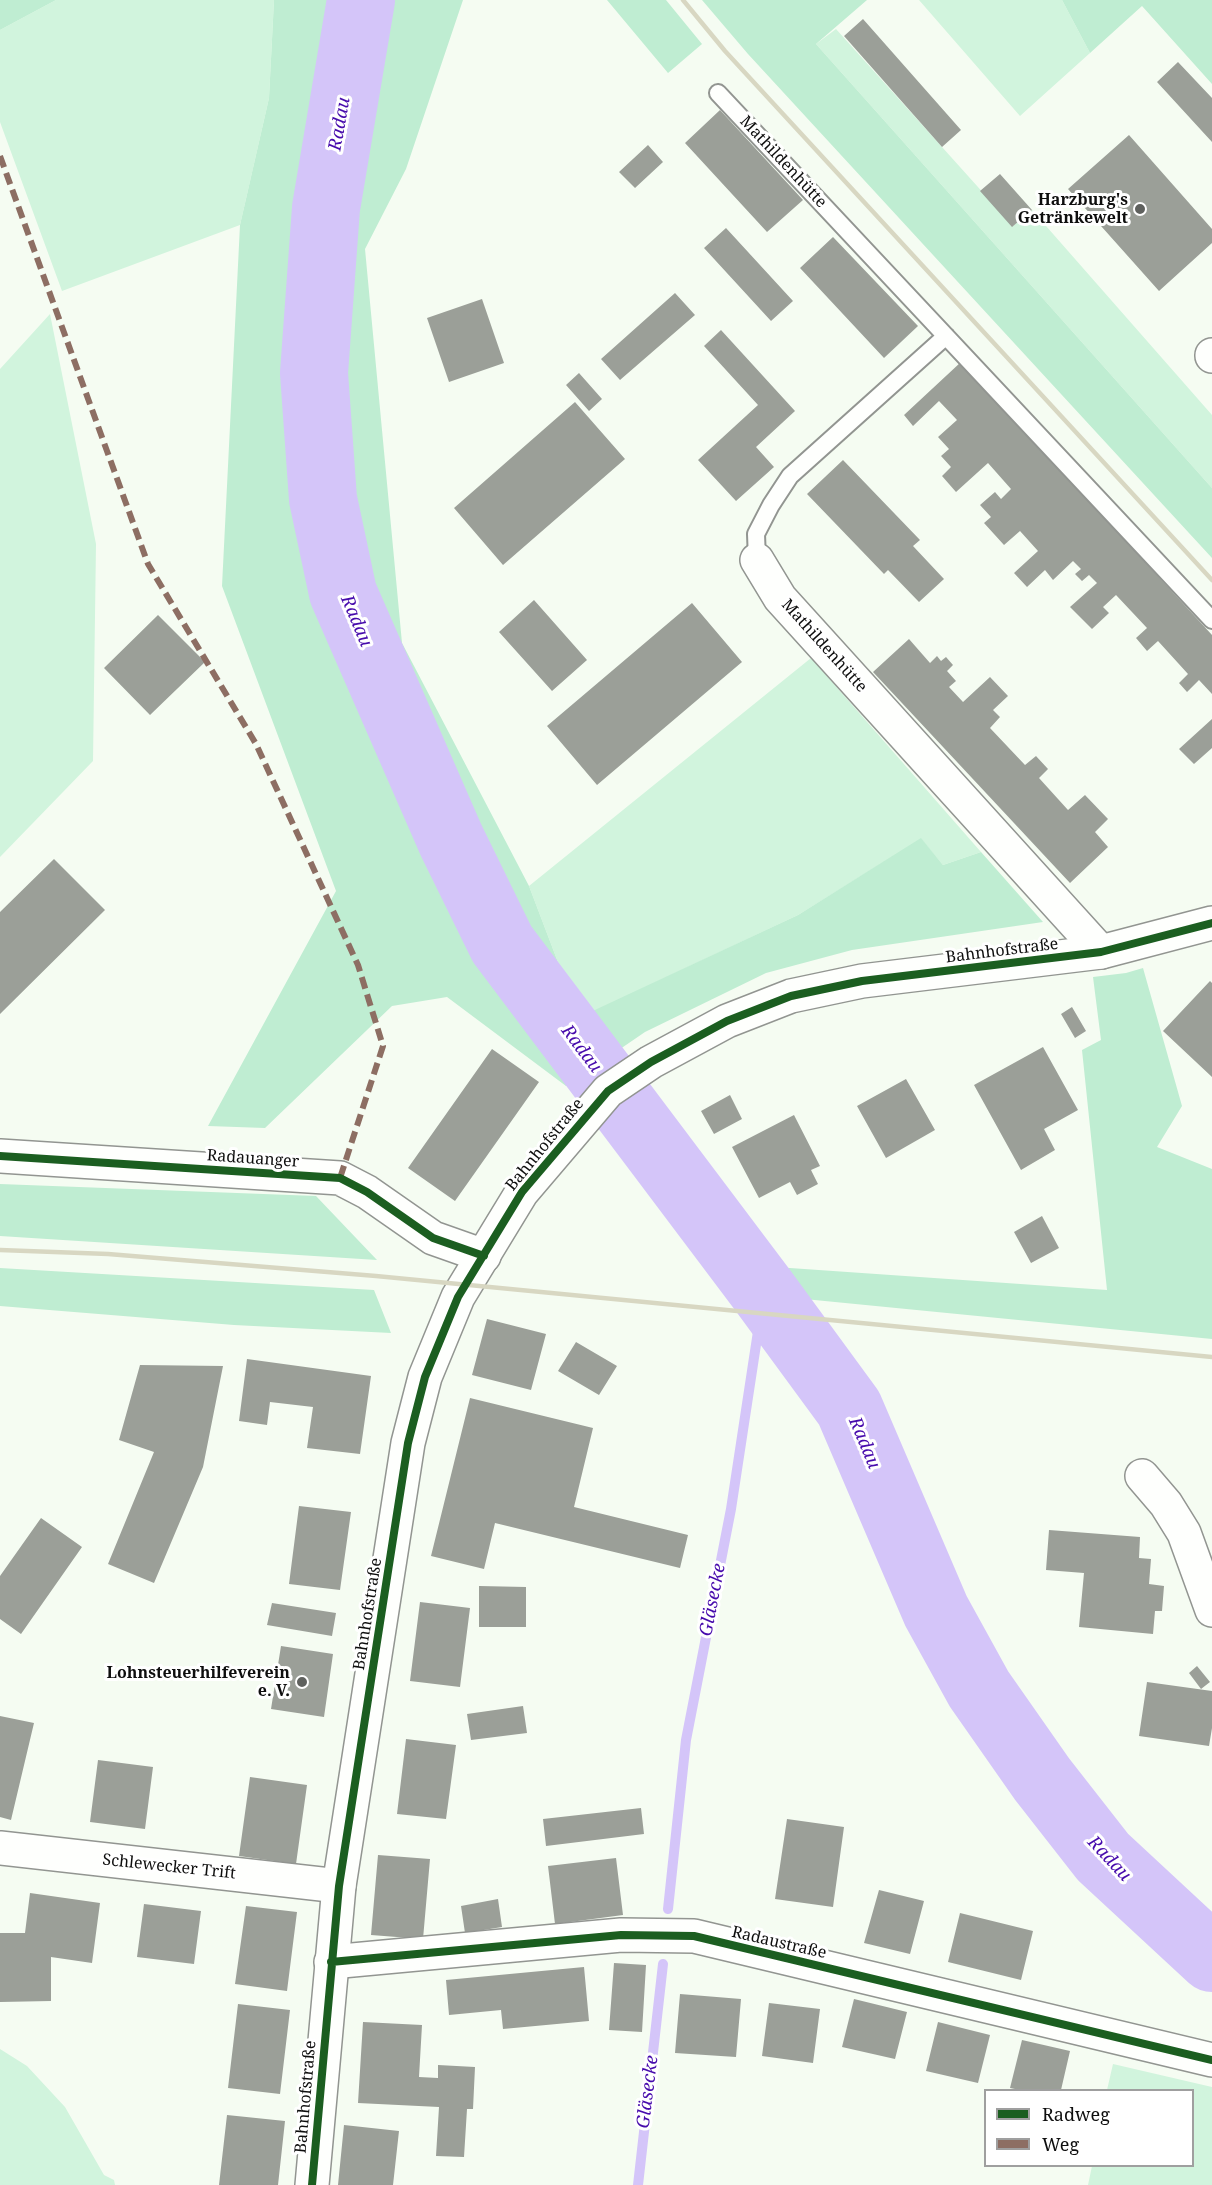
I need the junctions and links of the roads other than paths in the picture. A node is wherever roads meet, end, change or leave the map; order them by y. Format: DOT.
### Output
graph roads {
  1 [pos="718,93"];
  2 [pos="946,336"];
  3 [pos="757,560"];
  4 [pos="1212,620"];
  5 [pos="1212,923"];
  6 [pos="1101,952"];
  7 [pos="0,1156"];
  8 [pos="484,1256"];
  9 [pos="1142,1476"];
  10 [pos="1212,1610"];
  11 [pos="0,1848"];
  12 [pos="339,1886"];
  13 [pos="331,1962"];
  14 [pos="1212,2060"];
  15 [pos="312,2185"];
  1 -- 2 [label="lane, Mathildenhütte"];
  2 -- 3 [label="lane, Mathildenhütte"];
  2 -- 4 [label="lane, Mathildenhütte"];
  3 -- 6 [label="street, Mathildenhütte"];
  5 -- 6 [label="street, Bahnhofstraße"];
  6 -- 8 [label="street, Bahnhofstraße"];
  7 -- 8 [label="street, Radauanger"];
  8 -- 12 [label="street, Bahnhofstraße"];
  9 -- 10 [label="street"];
  11 -- 12 [label="street, Schlewecker Trift"];
  12 -- 13 [label="street, Bahnhofstraße"];
  13 -- 14 [label="street, Radaustraße"];
  13 -- 15 [label="street, Bahnhofstraße"];
}
